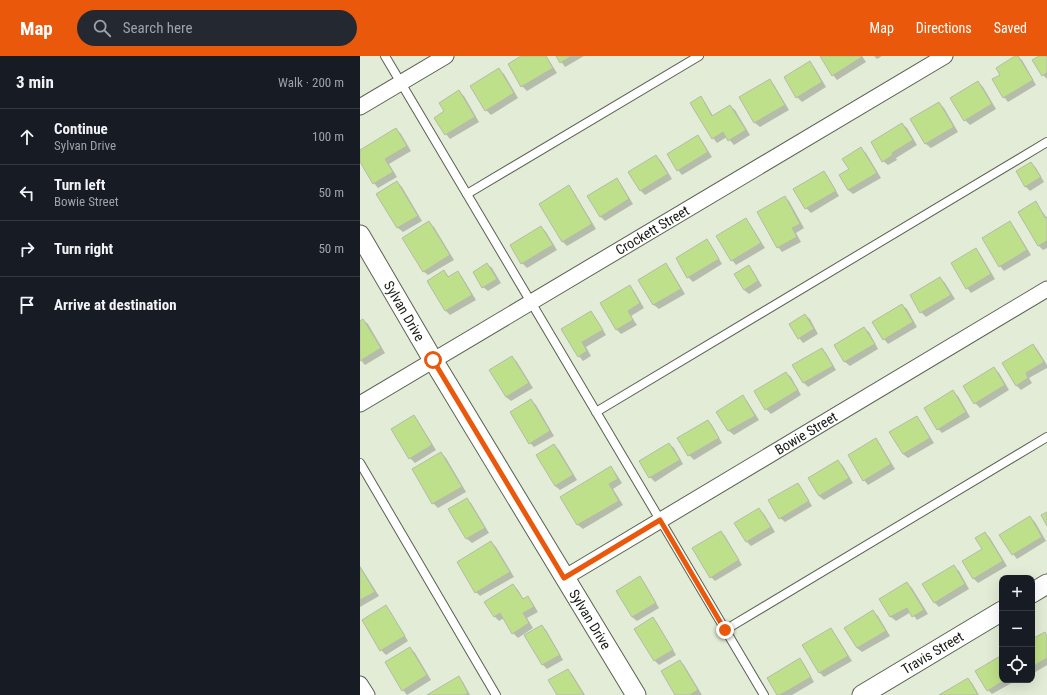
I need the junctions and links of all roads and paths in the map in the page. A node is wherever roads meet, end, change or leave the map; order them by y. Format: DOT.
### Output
graph roads {
  1 [pos="385,56"];
  2 [pos="446,56"];
  3 [pos="699,56"];
  4 [pos="945,56"];
  5 [pos="401,83"];
  6 [pos="360,107"];
  7 [pos="1047,142"];
  8 [pos="467,194"];
  9 [pos="360,235"];
  10 [pos="1047,289"];
  11 [pos="530,302"];
  12 [pos="433,360"];
  13 [pos="360,404"];
  14 [pos="596,412"];
  15 [pos="1047,437"];
  16 [pos="360,464"];
  17 [pos="660,520"];
  18 [pos="564,578"];
  19 [pos="1047,584"];
  20 [pos="1035,591"];
  21 [pos="999,613"];
  22 [pos="725,630"];
  23 [pos="360,684"];
  24 [pos="367,695"];
  25 [pos="496,695"];
  26 [pos="636,695"];
  27 [pos="764,695"];
  28 [pos="862,695"];
  1 -- 5 [label="lane"];
  2 -- 5 [label="street"];
  3 -- 8 [label="lane"];
  4 -- 11 [label="street, Crockett Street"];
  5 -- 6 [label="street"];
  5 -- 8 [label="lane"];
  7 -- 14 [label="lane"];
  8 -- 11 [label="lane"];
  9 -- 12 [label="street, Sylvan Drive"];
  10 -- 17 [label="street, Bowie Street"];
  11 -- 12 [label="street, Crockett Street"];
  11 -- 14 [label="lane"];
  12 -- 13 [label="street, Crockett Street"];
  12 -- 18 [label="street, Sylvan Drive"];
  14 -- 17 [label="lane"];
  15 -- 22 [label="lane"];
  16 -- 25 [label="lane"];
  17 -- 18 [label="street, Bowie Street"];
  17 -- 22 [label="lane"];
  18 -- 26 [label="street, Sylvan Drive"];
  19 -- 20 [label="street"];
  21 -- 28 [label="street, Travis Street"];
  22 -- 27 [label="lane"];
  23 -- 24 [label="street"];
}
